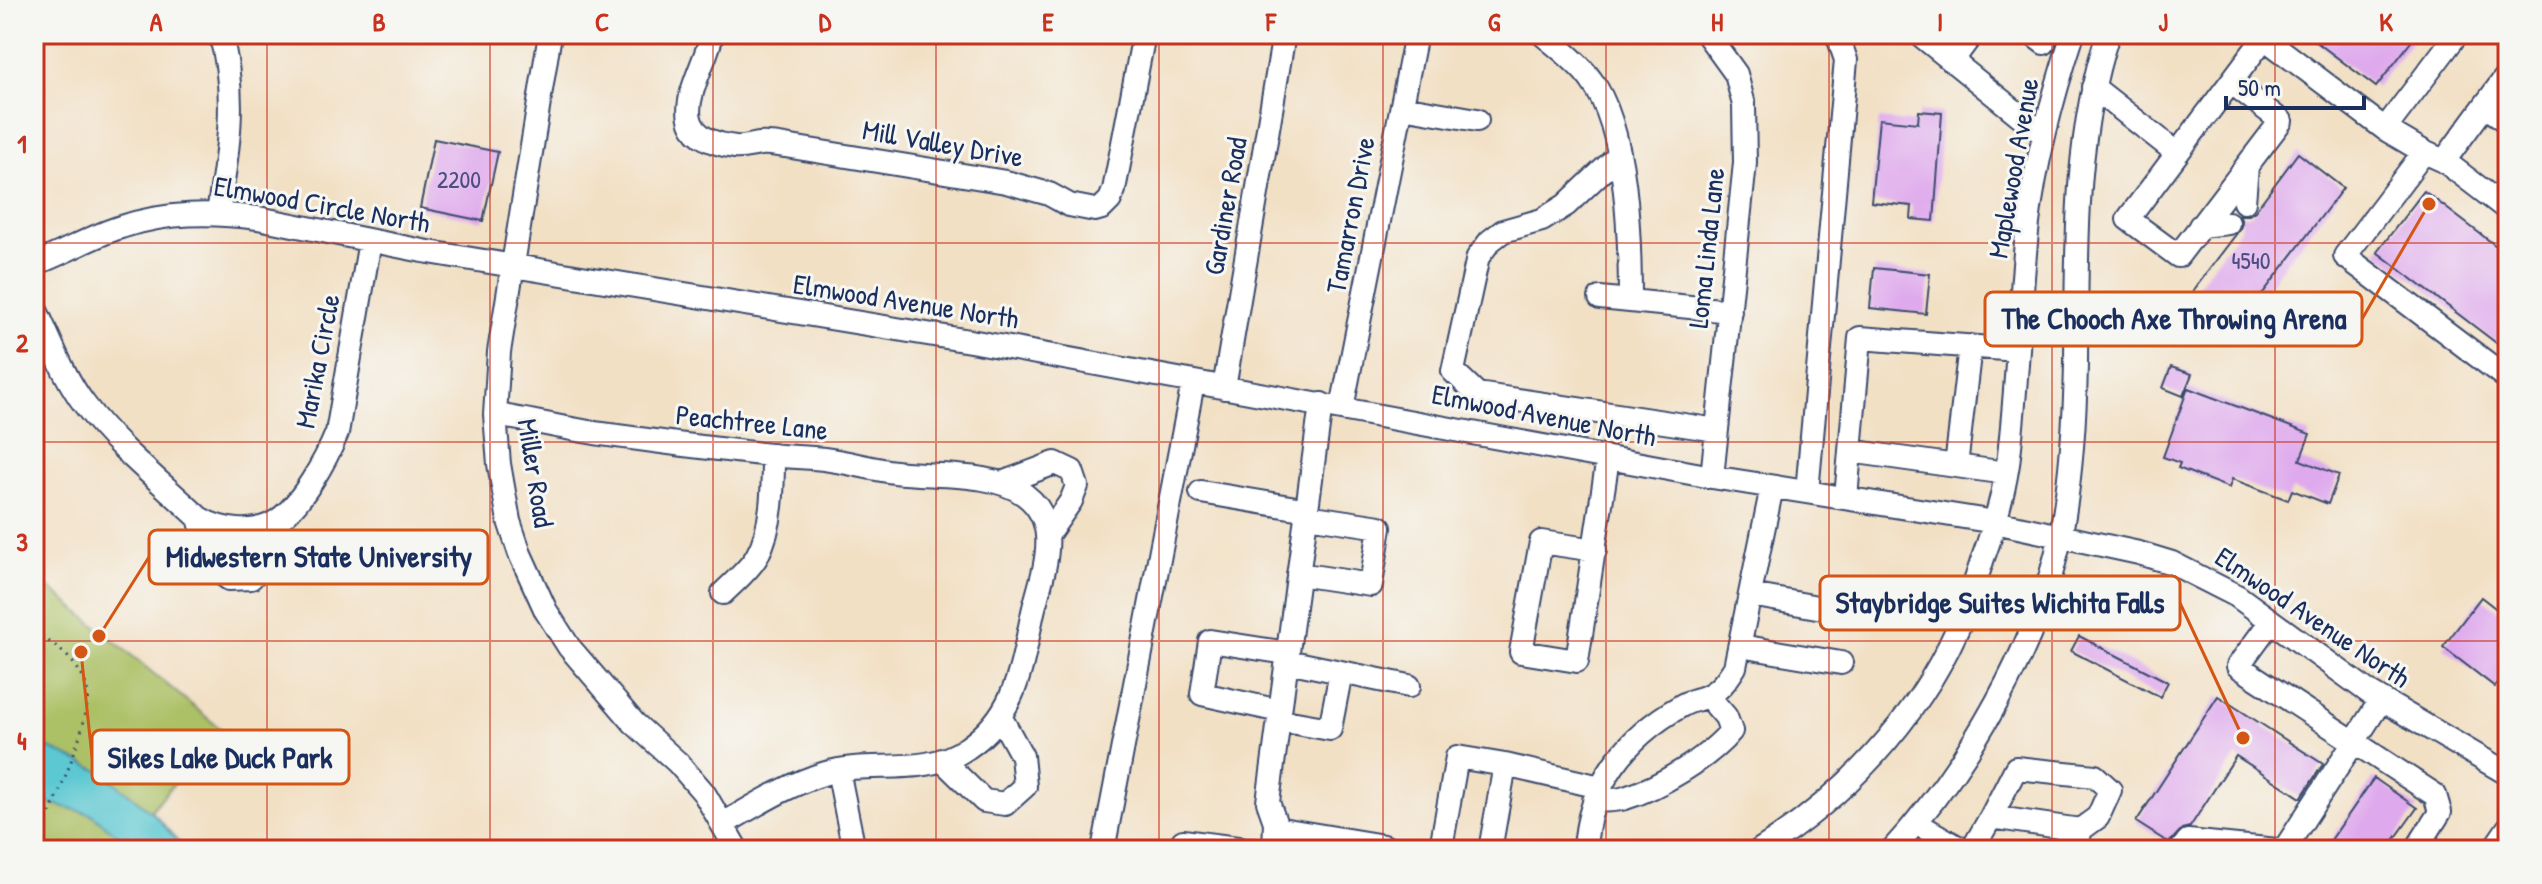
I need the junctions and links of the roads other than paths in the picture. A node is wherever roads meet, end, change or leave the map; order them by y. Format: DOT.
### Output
graph roads {
  1 [pos="220,34"];
  2 [pos="550,34"];
  3 [pos="712,34"];
  4 [pos="1144,34"];
  5 [pos="1284,34"];
  6 [pos="1416,34"];
  7 [pos="1542,34"];
  8 [pos="1707,34"];
  9 [pos="1837,34"];
  10 [pos="1919,34"];
  11 [pos="1972,34"];
  12 [pos="2073,34"];
  13 [pos="2108,34"];
  14 [pos="2457,34"];
  15 [pos="2262,36"];
  16 [pos="1952,61"];
  17 [pos="2508,74"];
  18 [pos="2231,82"];
  19 [pos="2093,87"];
  20 [pos="2485,106"];
  21 [pos="1402,107"];
  22 [pos="1477,120"];
  23 [pos="2508,122"];
  24 [pos="2385,129"];
  25 [pos="2044,135"];
  26 [pos="2177,153"];
  27 [pos="1618,156"];
  28 [pos="2434,157"];
  29 [pos="2247,166"];
  30 [pos="2244,202"];
  31 [pos="2508,210"];
  32 [pos="218,213"];
  33 [pos="2228,223"];
  34 [pos="2200,226"];
  35 [pos="370,241"];
  36 [pos="34,264"];
  37 [pos="512,267"];
  38 [pos="1600,298"];
  39 [pos="1630,301"];
  40 [pos="34,306"];
  41 [pos="1730,311"];
  42 [pos="1970,346"];
  43 [pos="2017,350"];
  44 [pos="2508,379"];
  45 [pos="1193,383"];
  46 [pos="1224,388"];
  47 [pos="1331,406"];
  48 [pos="495,415"];
  49 [pos="1717,430"];
  50 [pos="1850,451"];
  51 [pos="773,455"];
  52 [pos="1608,458"];
  53 [pos="1956,466"];
  54 [pos="2006,473"];
  55 [pos="1712,477"];
  56 [pos="1002,483"];
  57 [pos="1772,487"];
  58 [pos="1201,492"];
  59 [pos="1807,492"];
  60 [pos="1846,498"];
  61 [pos="1307,513"];
  62 [pos="199,518"];
  63 [pos="276,522"];
  64 [pos="1995,522"];
  65 [pos="1048,534"];
  66 [pos="2060,534"];
  67 [pos="1595,550"];
  68 [pos="1298,574"];
  69 [pos="723,593"];
  70 [pos="1751,595"];
  71 [pos="1850,613"];
  72 [pos="2271,621"];
  73 [pos="1740,646"];
  74 [pos="1287,657"];
  75 [pos="1841,663"];
  76 [pos="1341,672"];
  77 [pos="1409,686"];
  78 [pos="1708,696"];
  79 [pos="2381,700"];
  80 [pos="1279,716"];
  81 [pos="1001,718"];
  82 [pos="2354,742"];
  83 [pos="942,760"];
  84 [pos="1505,765"];
  85 [pos="838,770"];
  86 [pos="2508,774"];
  87 [pos="1597,794"];
  88 [pos="1991,817"];
  89 [pos="1916,823"];
  90 [pos="723,824"];
  91 [pos="2508,828"];
  92 [pos="1275,839"];
  93 [pos="2079,840"];
  94 [pos="1183,841"];
  95 [pos="1442,842"];
  96 [pos="1384,846"];
  97 [pos="737,850"];
  98 [pos="854,850"];
  99 [pos="1103,850"];
  100 [pos="1253,850"];
  101 [pos="1490,850"];
  102 [pos="1585,850"];
  103 [pos="1760,850"];
  104 [pos="1892,850"];
  105 [pos="1963,850"];
  106 [pos="1972,850"];
  107 [pos="2181,850"];
  108 [pos="2277,850"];
  109 [pos="2284,850"];
  110 [pos="2416,850"];
  111 [pos="2493,850"];
  1 -- 32 [label="street"];
  2 -- 37 [label="street, Miller Road"];
  3 -- 4 [label="street, Mill Valley Drive"];
  5 -- 46 [label="street, Gardiner Road"];
  6 -- 21 [label="street, Tamarron Drive"];
  7 -- 27 [label="street"];
  8 -- 41 [label="street, Loma Linda Lane"];
  9 -- 59 [label="street"];
  10 -- 16 [label="street"];
  11 -- 16 [label="street"];
  12 -- 25 [label="street, Maplewood Avenue"];
  13 -- 19 [label="street"];
  14 -- 24 [label="street"];
  15 -- 18 [label="street"];
  15 -- 24 [label="street"];
  16 -- 25 [label="street"];
  17 -- 20 [label="street"];
  18 -- 26 [label="street"];
  18 -- 29 [label="street"];
  19 -- 26 [label="street"];
  19 -- 66 [label="street"];
  20 -- 23 [label="street"];
  20 -- 28 [label="street"];
  21 -- 22 [label="street"];
  21 -- 47 [label="street, Tamarron Drive"];
  24 -- 28 [label="street"];
  25 -- 43 [label="street, Maplewood Avenue"];
  26 -- 34 [label="street"];
  27 -- 39 [label="street"];
  27 -- 49 [label="street"];
  28 -- 31 [label="street"];
  28 -- 44 [label="street"];
  29 -- 30 [label="street"];
  29 -- 34 [label="street"];
  32 -- 35 [label="street, Elmwood Circle North"];
  32 -- 36 [label="street, Elmwood Circle North"];
  33 -- 34 [label="street"];
  35 -- 37 [label="street, Elmwood Circle North"];
  35 -- 63 [label="street, Marika Circle"];
  37 -- 45 [label="street, Elmwood Avenue North"];
  37 -- 48 [label="street, Miller Road"];
  38 -- 39 [label="street"];
  39 -- 41 [label="street"];
  40 -- 62 [label="street"];
  41 -- 49 [label="street, Loma Linda Lane"];
  42 -- 43 [label="street"];
  42 -- 50 [label="street"];
  42 -- 53 [label="street"];
  43 -- 54 [label="street, Maplewood Avenue"];
  45 -- 46 [label="street, Elmwood Avenue North"];
  45 -- 99 [label="street"];
  46 -- 47 [label="street, Elmwood Avenue North"];
  47 -- 52 [label="street, Elmwood Avenue North"];
  47 -- 61 [label="street, Tamarron Drive"];
  48 -- 51 [label="street, Peachtree Lane"];
  48 -- 90 [label="street, Miller Road"];
  49 -- 55 [label="street, Loma Linda Lane"];
  50 -- 53 [label="street"];
  50 -- 60 [label="street"];
  51 -- 56 [label="street, Peachtree Lane"];
  51 -- 69 [label="street"];
  52 -- 55 [label="street, Elmwood Avenue North"];
  52 -- 67 [label="street"];
  53 -- 54 [label="street"];
  54 -- 64 [label="street, Maplewood Avenue"];
  55 -- 57 [label="street, Elmwood Avenue North"];
  56 -- 65 [label="street, Peachtree Lane"];
  56 -- 65 [label="street, Peachtree Lane"];
  57 -- 59 [label="street, Elmwood Avenue North"];
  57 -- 70 [label="street"];
  58 -- 61 [label="street"];
  59 -- 60 [label="street, Elmwood Avenue North"];
  60 -- 64 [label="street, Elmwood Avenue North"];
  61 -- 68 [label="street, Tamarron Drive"];
  61 -- 68 [label="street"];
  62 -- 63 [label="street"];
  62 -- 63 [label="street, Marika Circle"];
  64 -- 66 [label="street, Elmwood Avenue North"];
  64 -- 103 [label="street, Maplewood Avenue"];
  65 -- 81 [label="street, Peachtree Lane"];
  66 -- 72 [label="street, Elmwood Avenue North"];
  66 -- 89 [label="street"];
  67 -- 67 [label="street"];
  68 -- 74 [label="street, Tamarron Drive"];
  70 -- 71 [label="street"];
  70 -- 73 [label="street"];
  72 -- 79 [label="street, Elmwood Avenue North"];
  72 -- 82 [label="street"];
  73 -- 75 [label="street"];
  73 -- 78 [label="street"];
  74 -- 76 [label="street"];
  74 -- 80 [label="street, Tamarron Drive"];
  74 -- 80 [label="street"];
  76 -- 77 [label="street"];
  76 -- 80 [label="street"];
  78 -- 87 [label="street"];
  78 -- 87 [label="street"];
  79 -- 82 [label="street"];
  79 -- 86 [label="street, Elmwood Avenue North"];
  80 -- 92 [label="street, Tamarron Drive"];
  81 -- 83 [label="street, Peachtree Lane"];
  81 -- 83 [label="street"];
  82 -- 109 [label="street"];
  82 -- 110 [label="street"];
  83 -- 85 [label="street, Peachtree Lane"];
  84 -- 87 [label="street"];
  84 -- 95 [label="street"];
  84 -- 101 [label="street"];
  85 -- 90 [label="street, Peachtree Lane"];
  85 -- 98 [label="street"];
  87 -- 102 [label="street"];
  88 -- 93 [label="street"];
  88 -- 93 [label="street"];
  88 -- 106 [label="street"];
  89 -- 104 [label="street"];
  89 -- 105 [label="street"];
  90 -- 97 [label="street, Miller Road"];
  91 -- 111 [label="street"];
  92 -- 96 [label="street"];
  94 -- 100 [label="street"];
  107 -- 108 [label="street"];
}
